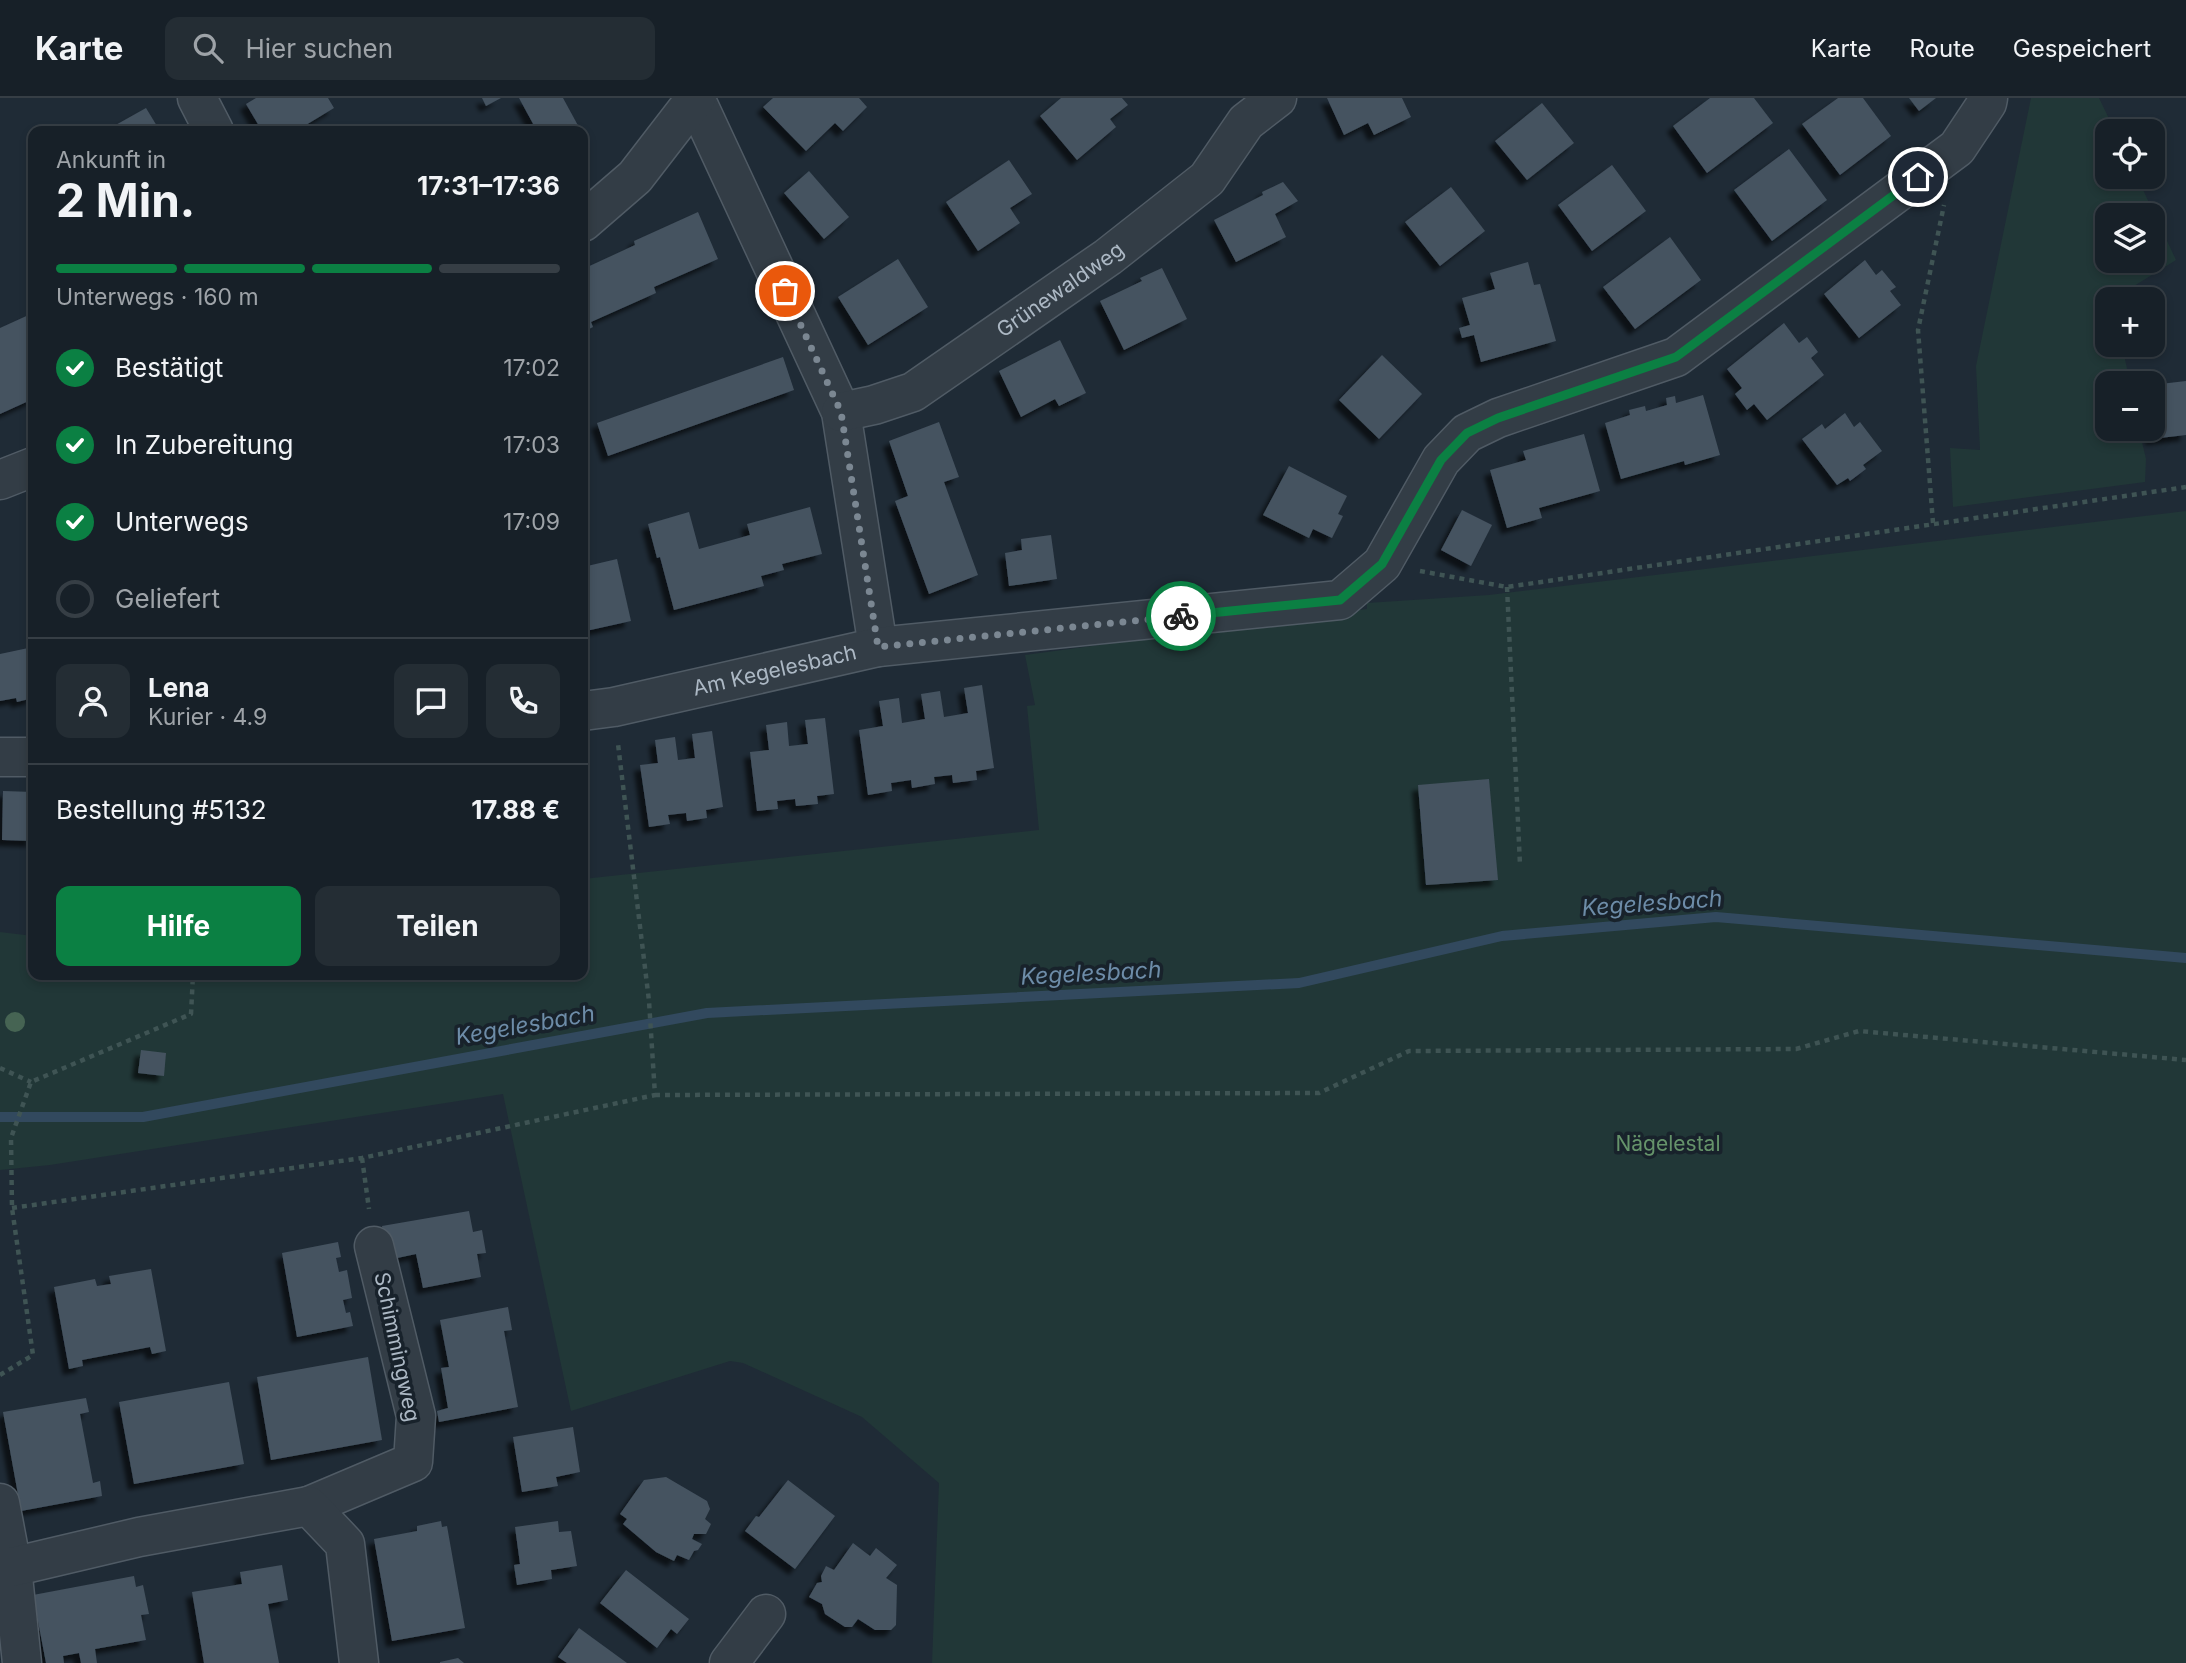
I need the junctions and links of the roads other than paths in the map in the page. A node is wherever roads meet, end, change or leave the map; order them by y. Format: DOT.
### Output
graph roads {
  1 [pos="197,98"];
  2 [pos="695,98"];
  3 [pos="1278,98"];
  4 [pos="1988,98"];
  5 [pos="1236,110"];
  6 [pos="212,126"];
  7 [pos="588,218"];
  8 [pos="841,412"];
  9 [pos="28,469"];
  10 [pos="0,480"];
  11 [pos="878,647"];
  12 [pos="598,709"];
  13 [pos="0,757"];
  14 [pos="28,757"];
  15 [pos="374,1246"];
  16 [pos="0,1503"];
  17 [pos="309,1506"];
  18 [pos="6,1567"];
  19 [pos="766,1614"];
  20 [pos="22,1663"];
  21 [pos="359,1663"];
  22 [pos="729,1663"];
  1 -- 6 [label="street"];
  2 -- 7 [label="street"];
  2 -- 8 [label="street"];
  3 -- 5 [label="street, Grünewaldweg"];
  4 -- 11 [label="street, Am Kegelesbach"];
  5 -- 8 [label="street, Grünewaldweg"];
  8 -- 11 [label="street"];
  9 -- 10 [label="street"];
  11 -- 12 [label="street, Am Kegelesbach"];
  13 -- 14 [label="street"];
  15 -- 17 [label="street, Schimmingweg"];
  16 -- 18 [label="street"];
  17 -- 18 [label="street, Schimmingweg"];
  17 -- 21 [label="street"];
  18 -- 20 [label="street"];
  19 -- 22 [label="street"];
}
